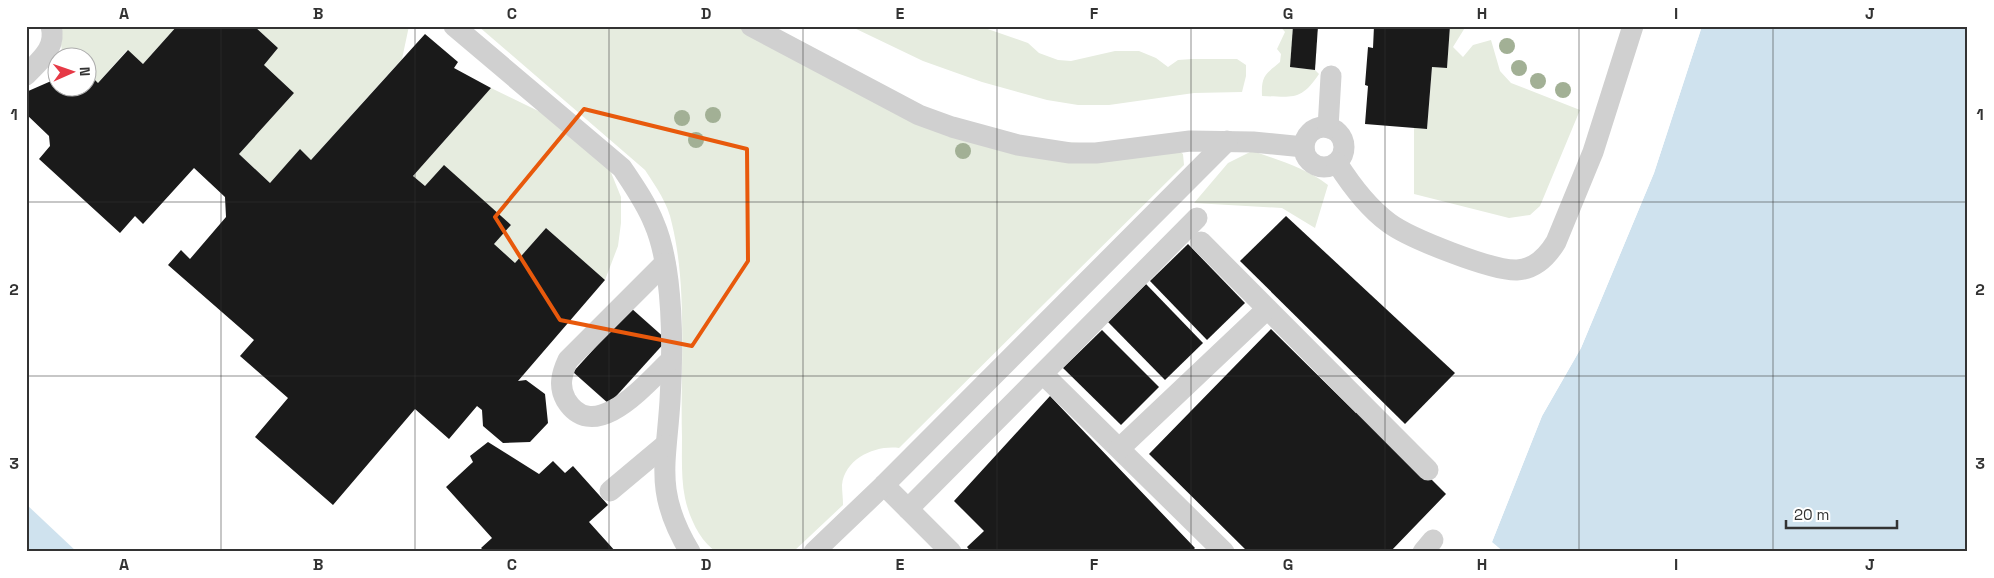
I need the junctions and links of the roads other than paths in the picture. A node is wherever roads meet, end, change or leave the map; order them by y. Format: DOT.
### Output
graph roads {
  1 [pos="51,26"];
  2 [pos="454,26"];
  3 [pos="751,26"];
  4 [pos="1633,26"];
  5 [pos="26,75"];
  6 [pos="1331,76"];
  7 [pos="1328,128"];
  8 [pos="1228,141"];
  9 [pos="1304,147"];
  10 [pos="1336,163"];
  11 [pos="1197,218"];
  12 [pos="1201,242"];
  13 [pos="665,263"];
  14 [pos="1267,309"];
  15 [pos="671,360"];
  16 [pos="1043,374"];
  17 [pos="665,445"];
  18 [pos="1120,448"];
  19 [pos="1428,470"];
  20 [pos="884,485"];
  21 [pos="610,491"];
  22 [pos="908,509"];
  23 [pos="1214,549"];
  24 [pos="690,552"];
  25 [pos="814,552"];
  26 [pos="951,552"];
  1 -- 5 [label="lane"];
  2 -- 13 [label="lane"];
  3 -- 8 [label="lane"];
  4 -- 10 [label="lane"];
  6 -- 7 [label="lane"];
  7 -- 9 [label="lane"];
  7 -- 10 [label="lane"];
  8 -- 9 [label="lane"];
  8 -- 20 [label="lane"];
  9 -- 10 [label="lane"];
  11 -- 16 [label="lane"];
  12 -- 14 [label="lane"];
  13 -- 15 [label="lane"];
  13 -- 15 [label="lane"];
  14 -- 18 [label="lane"];
  14 -- 19 [label="lane"];
  15 -- 17 [label="lane"];
  16 -- 18 [label="lane"];
  16 -- 22 [label="lane"];
  17 -- 21 [label="lane"];
  17 -- 24 [label="lane"];
  18 -- 23 [label="lane"];
  20 -- 22 [label="lane"];
  20 -- 25 [label="lane"];
  22 -- 26 [label="lane"];
}
